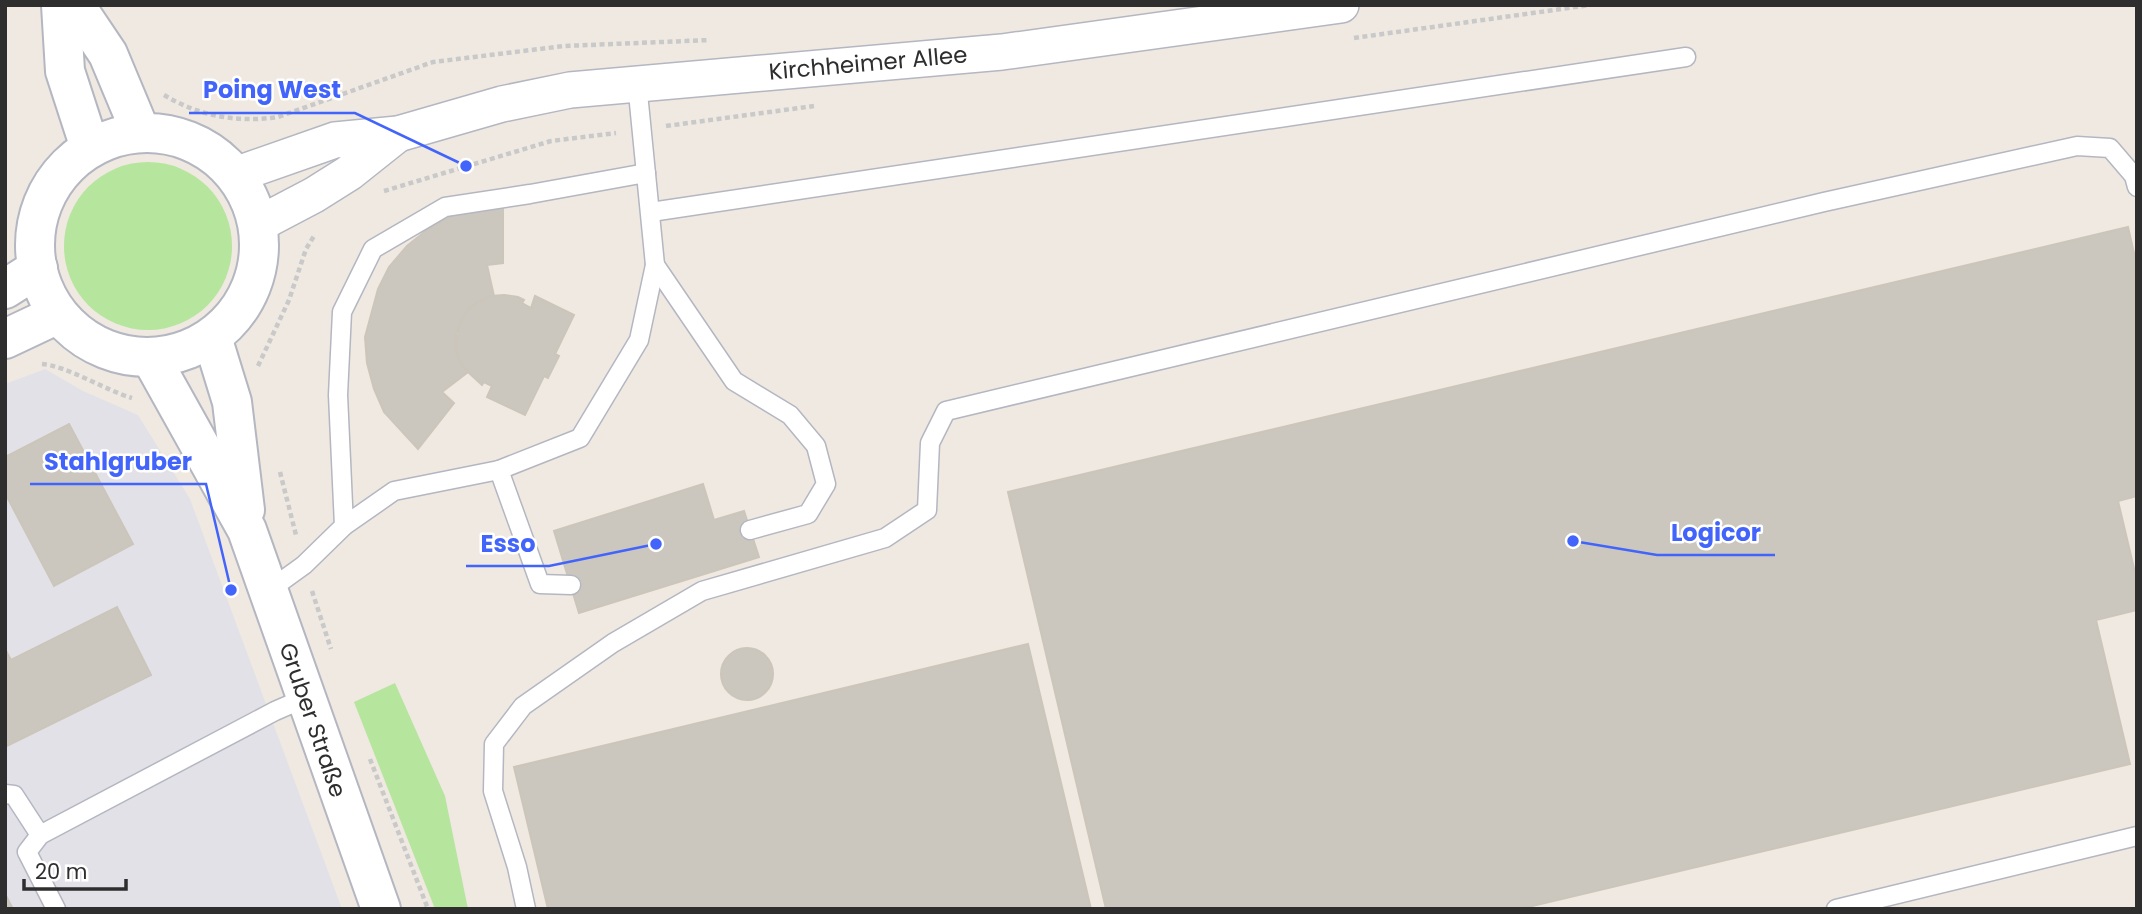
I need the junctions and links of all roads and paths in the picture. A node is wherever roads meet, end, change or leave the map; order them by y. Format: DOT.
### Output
graph roads {
  1 [pos="61,5"];
  2 [pos="75,5"];
  3 [pos="1341,5"];
  4 [pos="1686,57"];
  5 [pos="637,83"];
  6 [pos="162,93"];
  7 [pos="278,117"];
  8 [pos="141,133"];
  9 [pos="398,134"];
  10 [pos="90,148"];
  11 [pos="646,173"];
  12 [pos="235,176"];
  13 [pos="2137,187"];
  14 [pos="651,212"];
  15 [pos="257,225"];
  16 [pos="319,228"];
  17 [pos="655,265"];
  18 [pos="38,268"];
  19 [pos="5,289"];
  20 [pos="58,314"];
  21 [pos="212,337"];
  22 [pos="5,339"];
  23 [pos="151,358"];
  24 [pos="34,365"];
  25 [pos="256,370"];
  26 [pos="143,402"];
  27 [pos="276,459"];
  28 [pos="499,470"];
  29 [pos="344,526"];
  30 [pos="247,530"];
  31 [pos="750,530"];
  32 [pos="304,565"];
  33 [pos="571,585"];
  34 [pos="268,591"];
  35 [pos="332,653"];
  36 [pos="305,698"];
  37 [pos="368,754"];
  38 [pos="5,794"];
  39 [pos="40,835"];
  40 [pos="2137,836"];
  41 [pos="56,909"];
  42 [pos="381,909"];
  43 [pos="428,909"];
  44 [pos="526,909"];
  45 [pos="1836,909"];
  1 -- 10 [label="street"];
  2 -- 8 [label="street"];
  3 -- 5 [label="street, Kirchheimer Allee"];
  4 -- 14 [label="lane"];
  5 -- 9 [label="street, Kirchheimer Allee"];
  5 -- 11 [label="lane"];
  6 -- 7 [label="path"];
  8 -- 10 [label="street"];
  8 -- 12 [label="street"];
  9 -- 12 [label="street, Kirchheimer Allee"];
  9 -- 15 [label="street, Kirchheimer Allee"];
  10 -- 18 [label="street"];
  11 -- 14 [label="lane"];
  11 -- 29 [label="lane"];
  12 -- 15 [label="street"];
  13 -- 44 [label="lane"];
  14 -- 17 [label="lane"];
  15 -- 21 [label="street"];
  16 -- 25 [label="path"];
  17 -- 28 [label="lane"];
  17 -- 31 [label="lane"];
  18 -- 19 [label="street"];
  18 -- 20 [label="street"];
  20 -- 22 [label="street"];
  20 -- 23 [label="street"];
  21 -- 23 [label="street"];
  21 -- 30 [label="street, Gruber Straße"];
  23 -- 30 [label="street, Gruber Straße"];
  24 -- 26 [label="path"];
  27 -- 32 [label="path"];
  28 -- 29 [label="lane"];
  28 -- 33 [label="lane"];
  29 -- 32 [label="lane"];
  30 -- 34 [label="street, Gruber Straße"];
  32 -- 34 [label="lane"];
  32 -- 35 [label="path"];
  34 -- 36 [label="street, Gruber Straße"];
  36 -- 39 [label="lane"];
  36 -- 42 [label="street, Gruber Straße"];
  37 -- 43 [label="path"];
  38 -- 39 [label="lane"];
  39 -- 41 [label="lane"];
  40 -- 45 [label="lane"];
}
